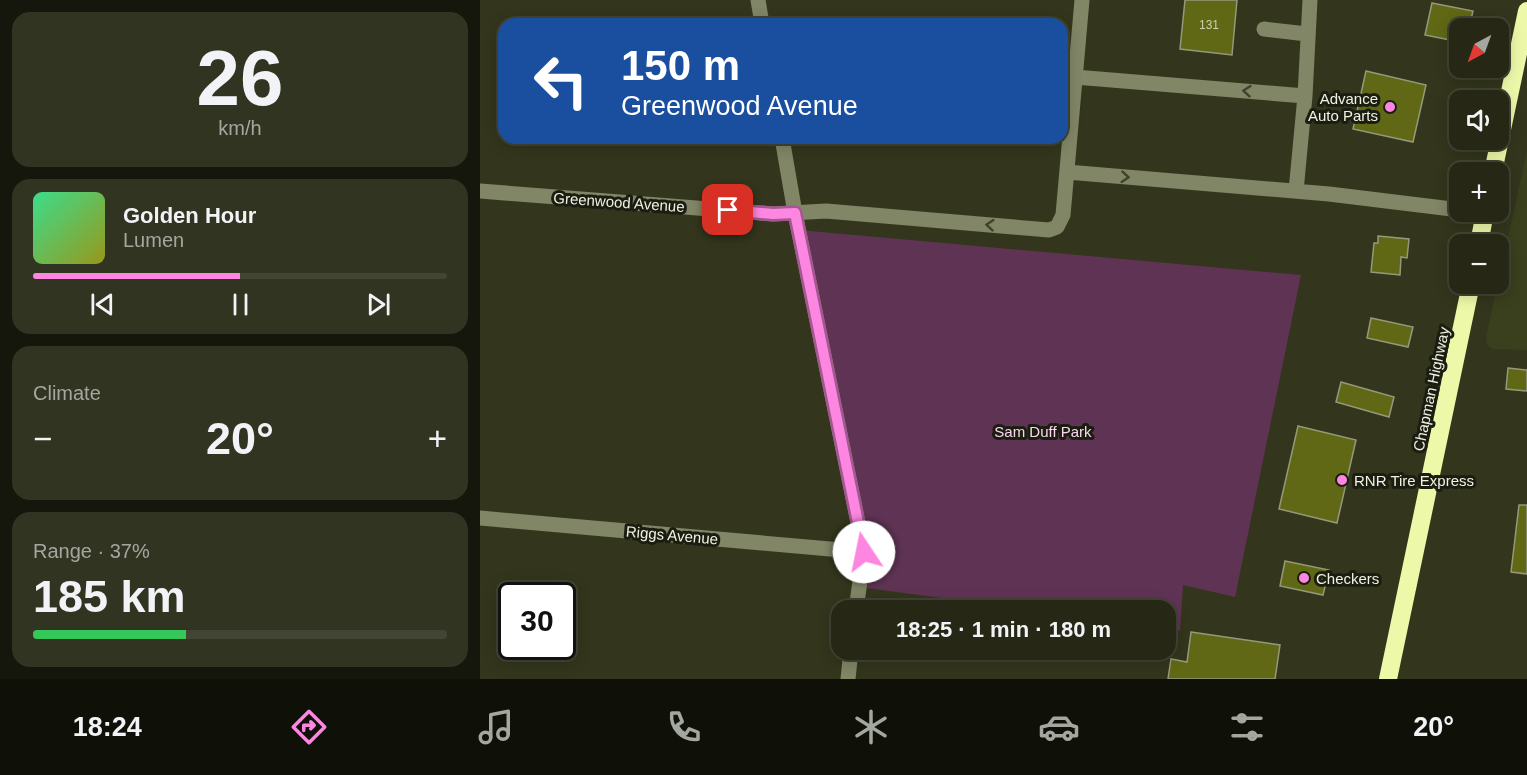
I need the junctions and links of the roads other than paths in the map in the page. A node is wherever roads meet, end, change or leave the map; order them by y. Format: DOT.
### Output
graph roads {
  1 [pos="758,0"];
  2 [pos="1082,0"];
  3 [pos="1310,0"];
  4 [pos="1527,11"];
  5 [pos="761,18"];
  6 [pos="1264,29"];
  7 [pos="1307,34"];
  8 [pos="1075,77"];
  9 [pos="1305,96"];
  10 [pos="783,144"];
  11 [pos="1495,162"];
  12 [pos="1067,172"];
  13 [pos="480,191"];
  14 [pos="1296,191"];
  15 [pos="1449,209"];
  16 [pos="795,213"];
  17 [pos="1469,294"];
  18 [pos="480,518"];
  19 [pos="864,552"];
  20 [pos="857,600"];
  21 [pos="850,660"];
  22 [pos="848,679"];
  23 [pos="1388,679"];
  1 -- 5 [label="street"];
  2 -- 8 [label="street"];
  3 -- 7 [label="street"];
  4 -- 11 [label="highway"];
  6 -- 7 [label="street"];
  7 -- 9 [label="street"];
  9 -- 8 [label="street, one-way"];
  8 -- 12 [label="street"];
  9 -- 14 [label="street"];
  10 -- 16 [label="street"];
  12 -- 14 [label="street, one-way"];
  12 -- 16 [label="street, Greenwood Avenue, one-way"];
  13 -- 16 [label="street, Greenwood Avenue"];
  14 -- 15 [label="street"];
  16 -- 19 [label="street"];
  17 -- 23 [label="highway, Chapman Highway"];
  18 -- 19 [label="street, Riggs Avenue"];
  19 -- 20 [label="street"];
  21 -- 22 [label="street"];
}
